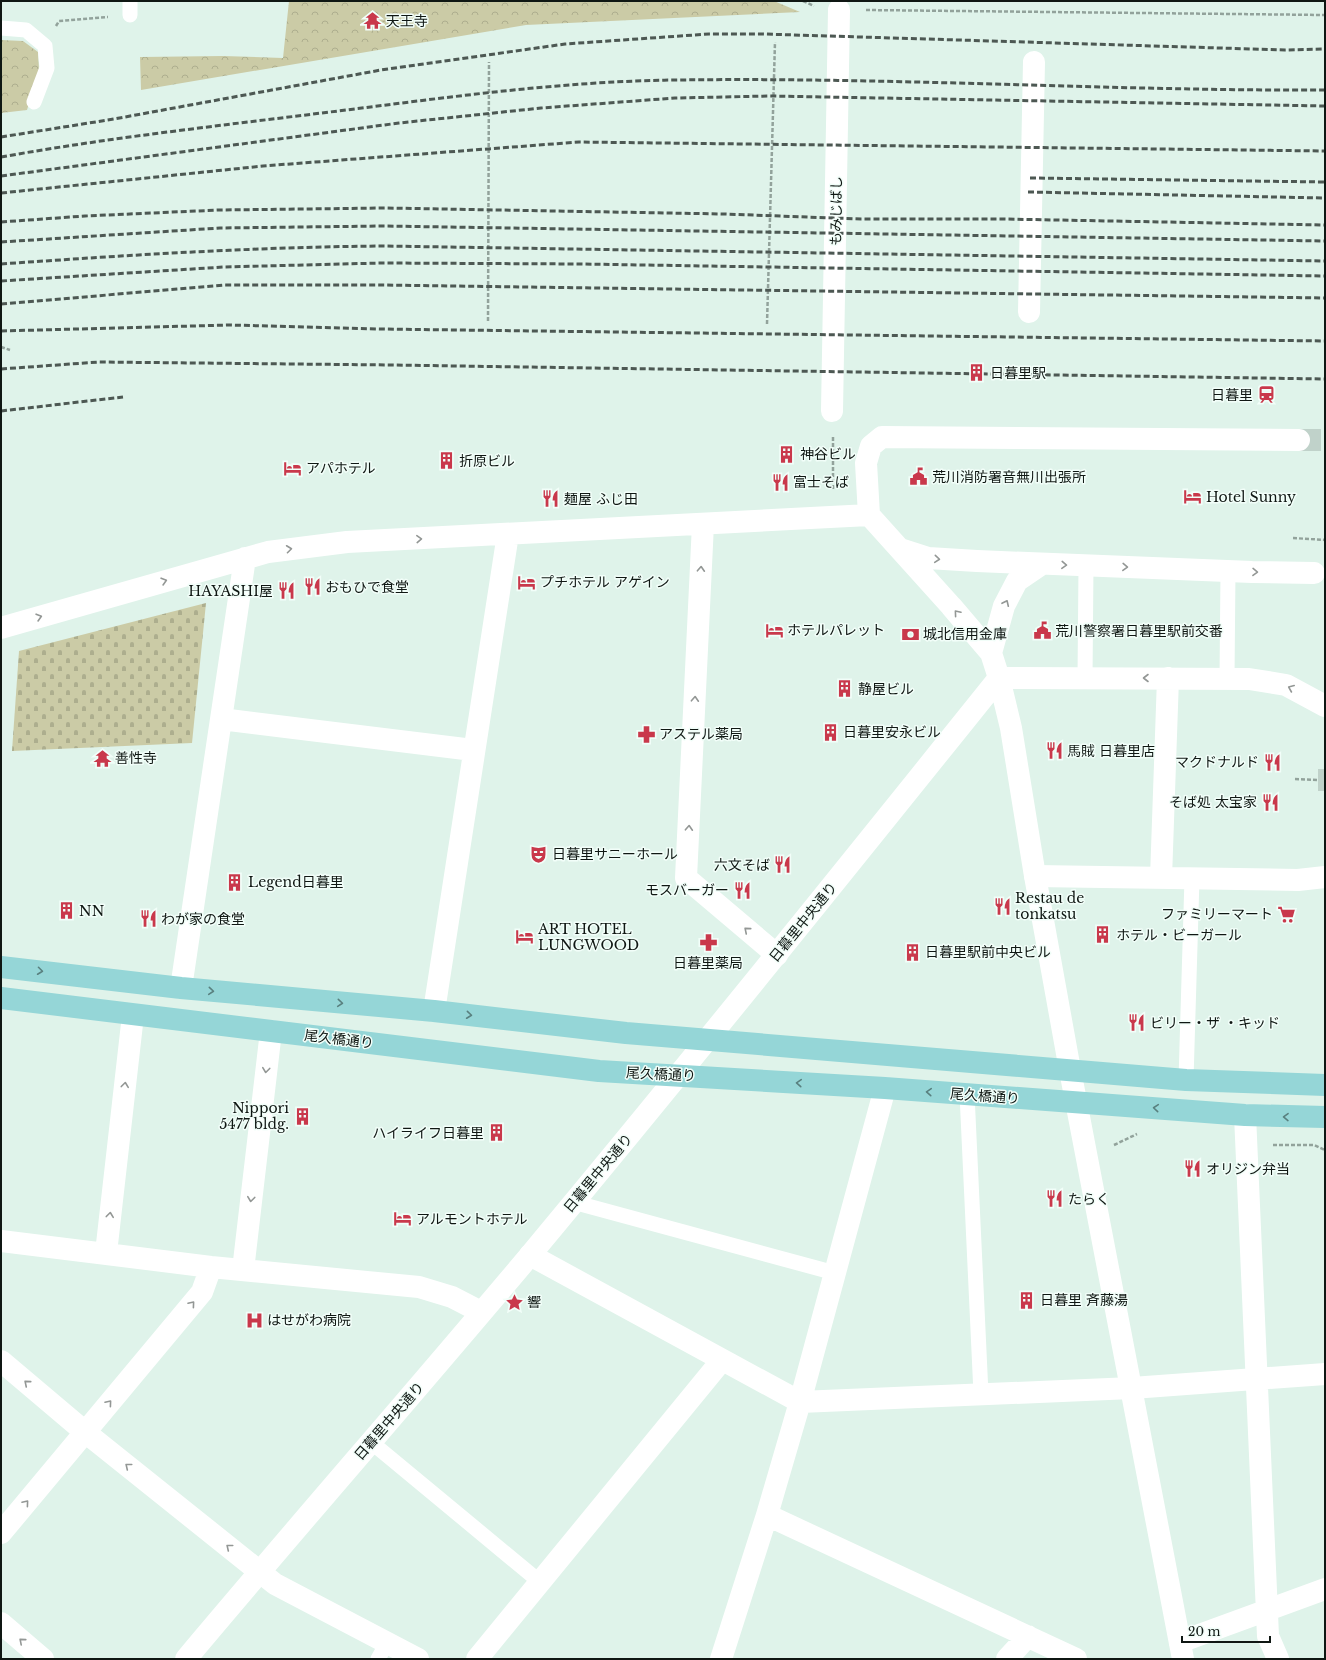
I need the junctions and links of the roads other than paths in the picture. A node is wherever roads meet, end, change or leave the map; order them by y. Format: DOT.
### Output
graph roads {
  1 [pos="839,10"];
  2 [pos="1,28"];
  3 [pos="1034,62"];
  4 [pos="34,102"];
  5 [pos="1029,312"];
  6 [pos="832,412"];
  7 [pos="1299,440"];
  8 [pos="869,515"];
  9 [pos="703,524"];
  10 [pos="508,534"];
  11 [pos="900,549"];
  12 [pos="245,558"];
  13 [pos="1042,564"];
  14 [pos="1086,566"];
  15 [pos="1228,571"];
  16 [pos="1314,572"];
  17 [pos="1,628"];
  18 [pos="991,653"];
  19 [pos="999,678"];
  20 [pos="1086,678"];
  21 [pos="1168,678"];
  22 [pos="1227,678"];
  23 [pos="1325,706"];
  24 [pos="221,719"];
  25 [pos="473,750"];
  26 [pos="1035,876"];
  27 [pos="1325,877"];
  28 [pos="1161,878"];
  29 [pos="1192,878"];
  30 [pos="777,955"];
  31 [pos="1,967"];
  32 [pos="181,988"];
  33 [pos="1,998"];
  34 [pos="434,1011"];
  35 [pos="133,1015"];
  36 [pos="271,1031"];
  37 [pos="707,1040"];
  38 [pos="1070,1070"];
  39 [pos="679,1075"];
  40 [pos="1186,1080"];
  41 [pos="1325,1085"];
  42 [pos="885,1088"];
  43 [pos="967,1094"];
  44 [pos="1077,1102"];
  45 [pos="1245,1116"];
  46 [pos="1325,1117"];
  47 [pos="573,1202"];
  48 [pos="1,1240"];
  49 [pos="106,1253"];
  50 [pos="530,1255"];
  51 [pos="211,1267"];
  52 [pos="243,1270"];
  53 [pos="835,1273"];
  54 [pos="482,1312"];
  55 [pos="722,1360"];
  56 [pos="1,1361"];
  57 [pos="1325,1374"];
  58 [pos="1256,1379"];
  59 [pos="1132,1388"];
  60 [pos="981,1394"];
  61 [pos="800,1402"];
  62 [pos="85,1432"];
  63 [pos="371,1442"];
  64 [pos="767,1515"];
  65 [pos="1,1533"];
  66 [pos="260,1571"];
  67 [pos="540,1582"];
  68 [pos="1325,1589"];
  69 [pos="1267,1610"];
  70 [pos="1,1623"];
  71 [pos="1028,1636"];
  72 [pos="1181,1650"];
  73 [pos="383,1651"];
  74 [pos="725,1657"];
  75 [pos="43,1659"];
  76 [pos="186,1659"];
  77 [pos="418,1659"];
  78 [pos="477,1659"];
  79 [pos="1007,1659"];
  80 [pos="1076,1659"];
  81 [pos="1278,1659"];
  1 -- 6 [label="street, もみじばし"];
  2 -- 4 [label="lane"];
  3 -- 5 [label="street"];
  7 -- 8 [label="street"];
  8 -- 9 [label="street"];
  8 -- 11 [label="street"];
  9 -- 10 [label="street"];
  30 -- 9 [label="street, one-way"];
  12 -- 10 [label="street, one-way"];
  10 -- 25 [label="street"];
  11 -- 13 [label="street, one-way"];
  18 -- 11 [label="street, one-way"];
  17 -- 12 [label="street, one-way"];
  12 -- 24 [label="street"];
  13 -- 14 [label="street, one-way"];
  18 -- 13 [label="street, one-way"];
  14 -- 15 [label="street, one-way"];
  14 -- 20 [label="lane"];
  15 -- 16 [label="street, one-way"];
  15 -- 22 [label="lane"];
  18 -- 19 [label="street"];
  19 -- 20 [label="street"];
  19 -- 26 [label="street"];
  19 -- 30 [label="street, 日暮里中央通り"];
  21 -- 20 [label="street, one-way"];
  21 -- 22 [label="street"];
  21 -- 28 [label="street"];
  23 -- 22 [label="street, one-way"];
  24 -- 25 [label="street"];
  24 -- 32 [label="street"];
  25 -- 34 [label="street"];
  26 -- 28 [label="street"];
  26 -- 38 [label="street"];
  27 -- 29 [label="street"];
  28 -- 29 [label="street"];
  29 -- 40 [label="lane"];
  30 -- 37 [label="street, 日暮里中央通り"];
  31 -- 32 [label="main road, one-way"];
  32 -- 34 [label="main road, one-way"];
  33 -- 35 [label="main road, 尾久橋通り"];
  34 -- 37 [label="main road, one-way"];
  35 -- 36 [label="main road, 尾久橋通り"];
  49 -- 35 [label="street, one-way"];
  36 -- 39 [label="main road, 尾久橋通り"];
  36 -- 52 [label="street, one-way"];
  37 -- 38 [label="main road"];
  37 -- 39 [label="street, 日暮里中央通り"];
  38 -- 40 [label="main road"];
  38 -- 44 [label="street"];
  42 -- 39 [label="main road, 尾久橋通り, one-way"];
  39 -- 47 [label="street, 日暮里中央通り"];
  40 -- 41 [label="main road"];
  43 -- 42 [label="main road, 尾久橋通り, one-way"];
  42 -- 53 [label="street"];
  43 -- 44 [label="main road, 尾久橋通り"];
  43 -- 60 [label="lane"];
  45 -- 44 [label="main road, 尾久橋通り, one-way"];
  44 -- 59 [label="street"];
  46 -- 45 [label="main road, 尾久橋通り, one-way"];
  45 -- 58 [label="street"];
  47 -- 50 [label="street, 日暮里中央通り"];
  47 -- 53 [label="lane"];
  48 -- 49 [label="street"];
  49 -- 51 [label="street"];
  50 -- 54 [label="street, 日暮里中央通り"];
  50 -- 55 [label="street"];
  51 -- 52 [label="street"];
  62 -- 51 [label="street, one-way"];
  52 -- 54 [label="street"];
  53 -- 61 [label="street"];
  54 -- 63 [label="street, 日暮里中央通り"];
  55 -- 61 [label="street"];
  55 -- 67 [label="street"];
  62 -- 56 [label="street, one-way"];
  57 -- 58 [label="street"];
  58 -- 59 [label="street"];
  58 -- 69 [label="street"];
  59 -- 60 [label="street"];
  59 -- 72 [label="street"];
  60 -- 61 [label="street"];
  61 -- 64 [label="street"];
  65 -- 62 [label="street, one-way"];
  66 -- 62 [label="street, one-way"];
  63 -- 66 [label="street, 日暮里中央通り"];
  63 -- 67 [label="lane"];
  64 -- 71 [label="street"];
  64 -- 74 [label="street"];
  66 -- 73 [label="street"];
  66 -- 76 [label="street, 日暮里中央通り"];
  67 -- 78 [label="street"];
  68 -- 69 [label="street"];
  69 -- 72 [label="street"];
  69 -- 81 [label="street"];
  75 -- 70 [label="street, one-way"];
  71 -- 79 [label="street"];
  71 -- 80 [label="street"];
  73 -- 77 [label="street"];
}
